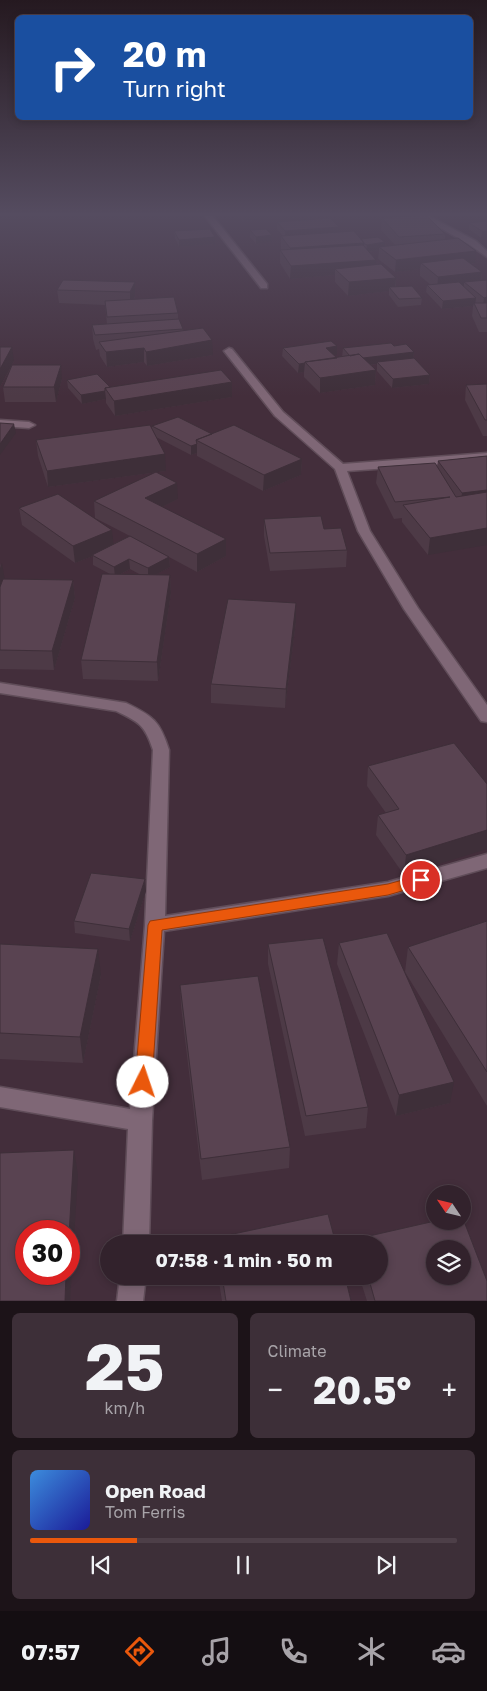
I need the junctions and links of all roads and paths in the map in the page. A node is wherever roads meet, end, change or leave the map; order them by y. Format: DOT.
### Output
graph roads {
  1 [pos="256,276"];
  2 [pos="264,286"];
  3 [pos="229,351"];
  4 [pos="0,423"];
  5 [pos="29,425"];
  6 [pos="487,457"];
  7 [pos="340,468"];
  8 [pos="0,688"];
  9 [pos="487,717"];
  10 [pos="487,861"];
  11 [pos="155,925"];
  12 [pos="0,1097"];
  13 [pos="140,1121"];
  14 [pos="136,1235"];
  15 [pos="132,1285"];
  16 [pos="130,1301"];
  1 -- 2 [label="street"];
  3 -- 7 [label="street"];
  4 -- 5 [label="street"];
  6 -- 7 [label="street"];
  7 -- 9 [label="street"];
  8 -- 11 [label="street"];
  10 -- 11 [label="street"];
  11 -- 13 [label="street"];
  12 -- 13 [label="street"];
  13 -- 14 [label="street"];
  15 -- 16 [label="street"];
}
